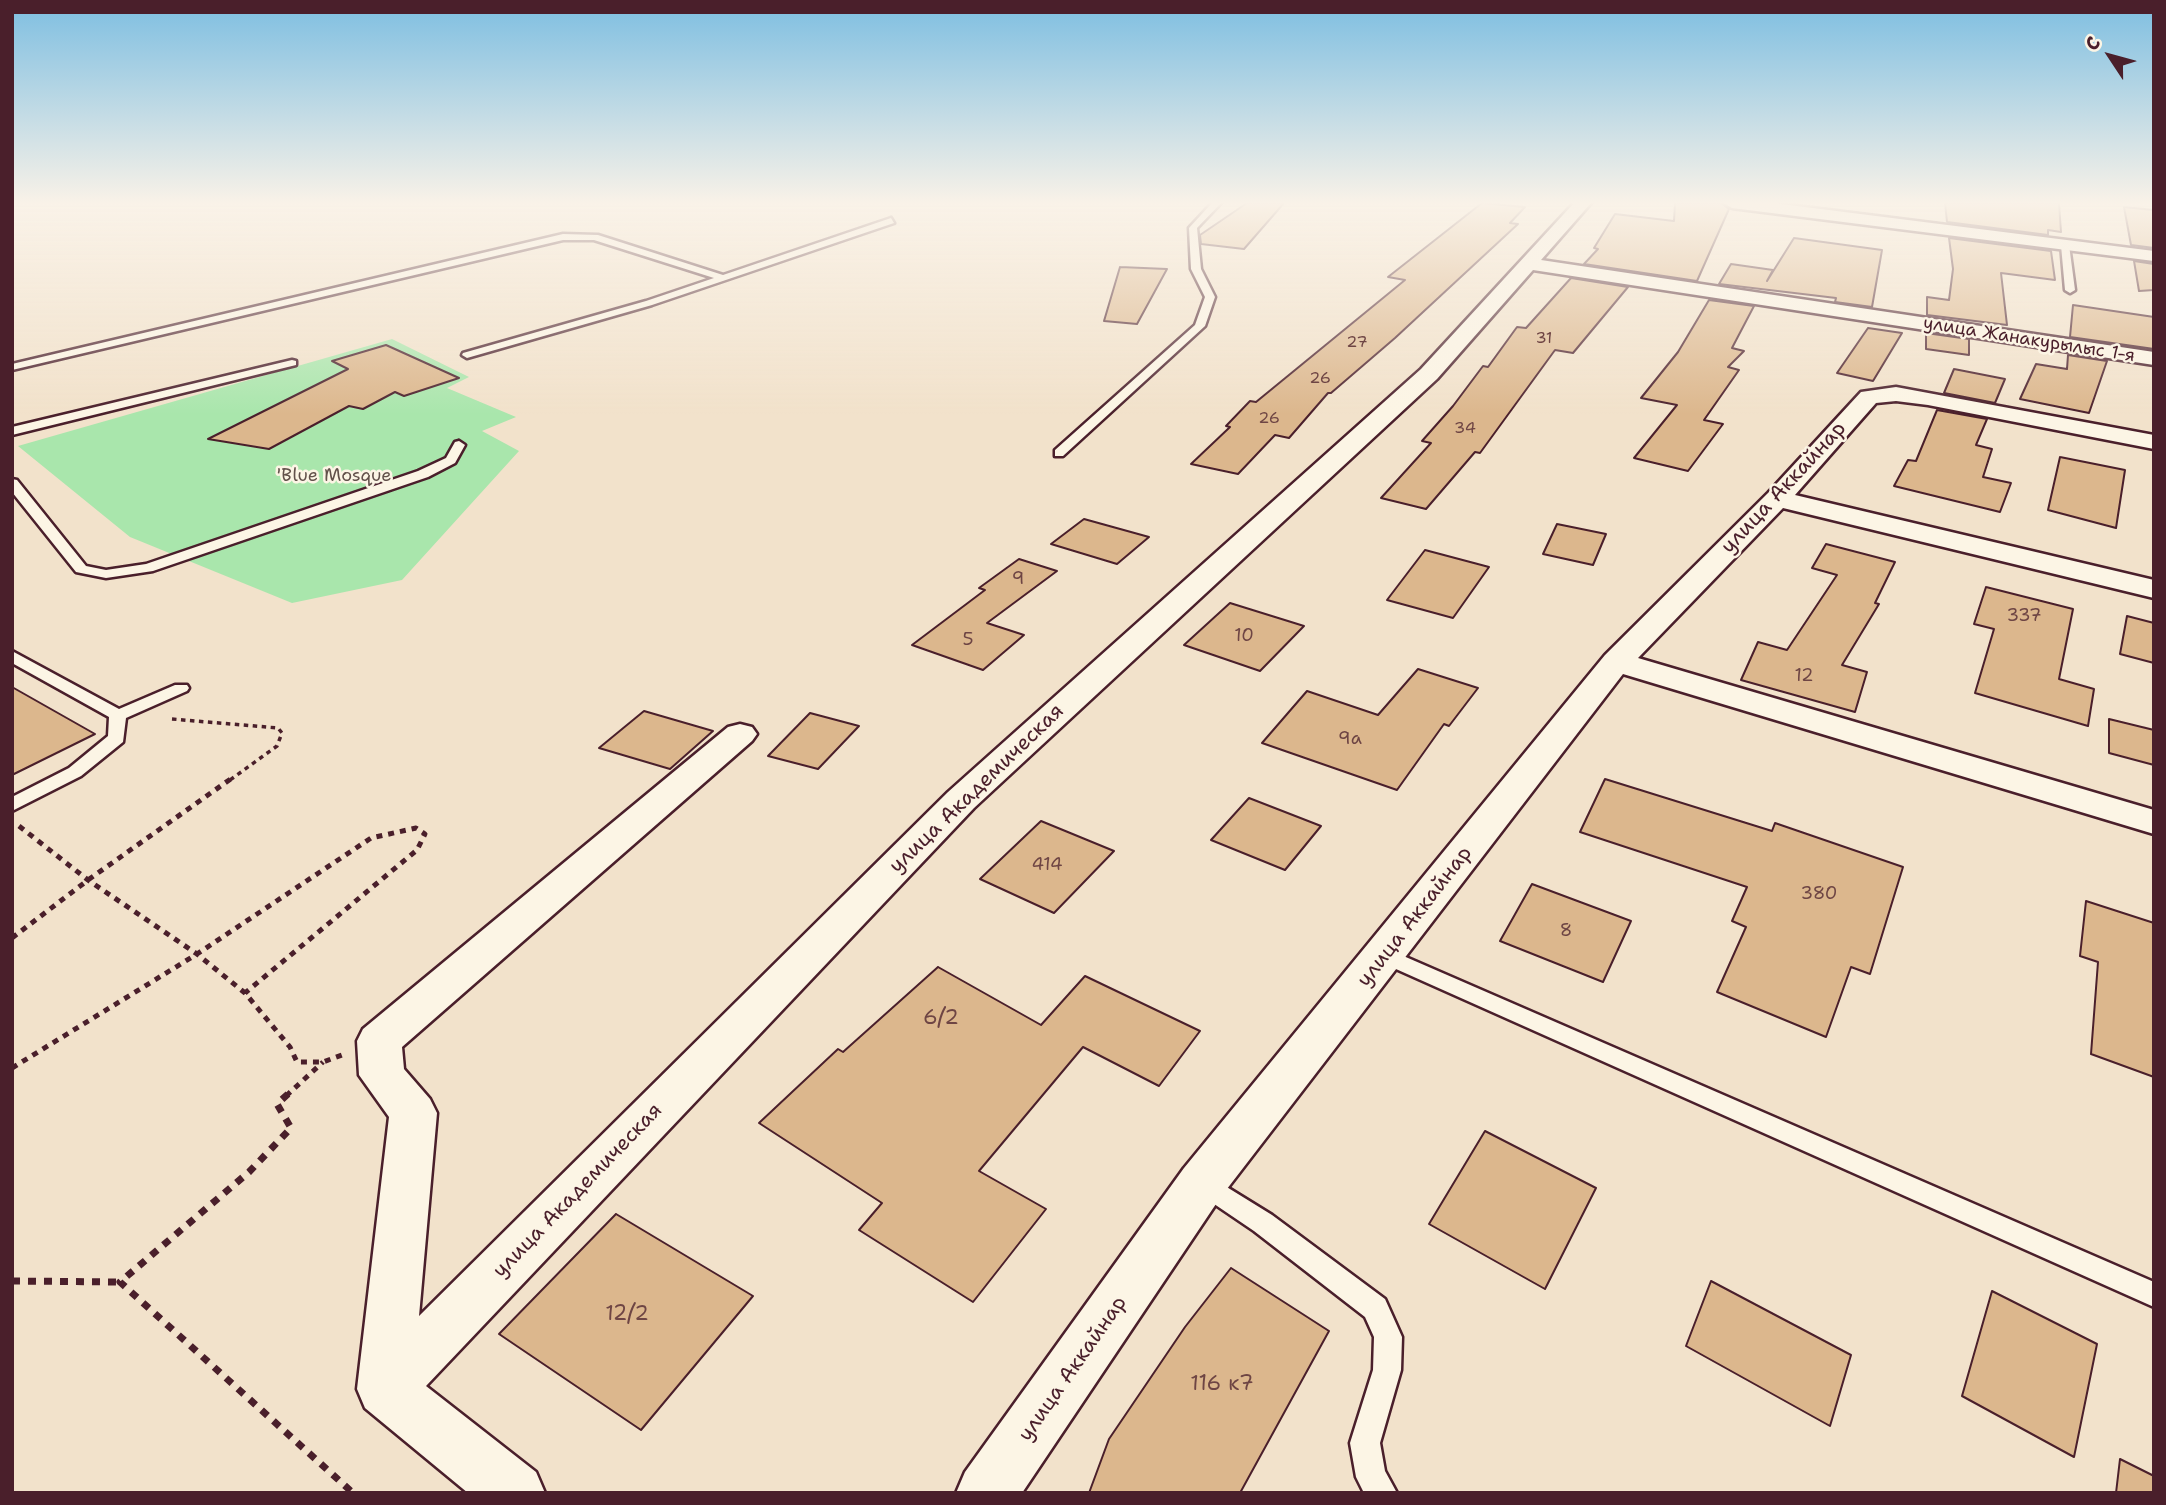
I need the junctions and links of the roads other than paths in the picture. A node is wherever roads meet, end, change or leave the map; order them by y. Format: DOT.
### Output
graph roads {
  1 [pos="410,273"];
  2 [pos="708,273"];
  3 [pos="737,273"];
  4 [pos="1199,273"];
  5 [pos="1522,273"];
  6 [pos="1591,273"];
  7 [pos="2068,273"];
  8 [pos="723,278"];
  9 [pos="2070,290"];
  10 [pos="467,355"];
  11 [pos="2154,359"];
  12 [pos="292,363"];
  13 [pos="12,367"];
  14 [pos="12,431"];
  15 [pos="2154,442"];
  16 [pos="459,445"];
  17 [pos="1059,453"];
  18 [pos="12,483"];
  19 [pos="1777,499"];
  20 [pos="2154,589"];
  21 [pos="12,656"];
  22 [pos="1616,662"];
  23 [pos="181,688"];
  24 [pos="118,715"];
  25 [pos="740,734"];
  26 [pos="12,805"];
  27 [pos="2154,822"];
  28 [pos="1385,956"];
  29 [pos="1202,1183"];
  30 [pos="2154,1295"];
  31 [pos="385,1389"];
  32 [pos="516,1493"];
  33 [pos="986,1493"];
  34 [pos="1382,1493"];
  1 -- 13 [label="lane"];
  2 -- 8 [label="lane"];
  3 -- 8 [label="lane"];
  4 -- 17 [label="lane"];
  5 -- 31 [label="street, улица Академическая"];
  6 -- 11 [label="street, улица Жанакурылыс 1-я"];
  7 -- 9 [label="lane"];
  8 -- 10 [label="lane"];
  12 -- 14 [label="lane"];
  15 -- 19 [label="street, улица Аккайнар"];
  16 -- 18 [label="lane"];
  19 -- 20 [label="street"];
  19 -- 22 [label="street, улица Аккайнар"];
  21 -- 24 [label="lane"];
  22 -- 27 [label="street"];
  22 -- 28 [label="street, улица Аккайнар"];
  23 -- 24 [label="lane"];
  24 -- 26 [label="lane"];
  25 -- 31 [label="street"];
  28 -- 29 [label="street, улица Аккайнар"];
  28 -- 30 [label="lane"];
  29 -- 33 [label="street, улица Аккайнар"];
  29 -- 34 [label="lane"];
  31 -- 32 [label="street"];
}
